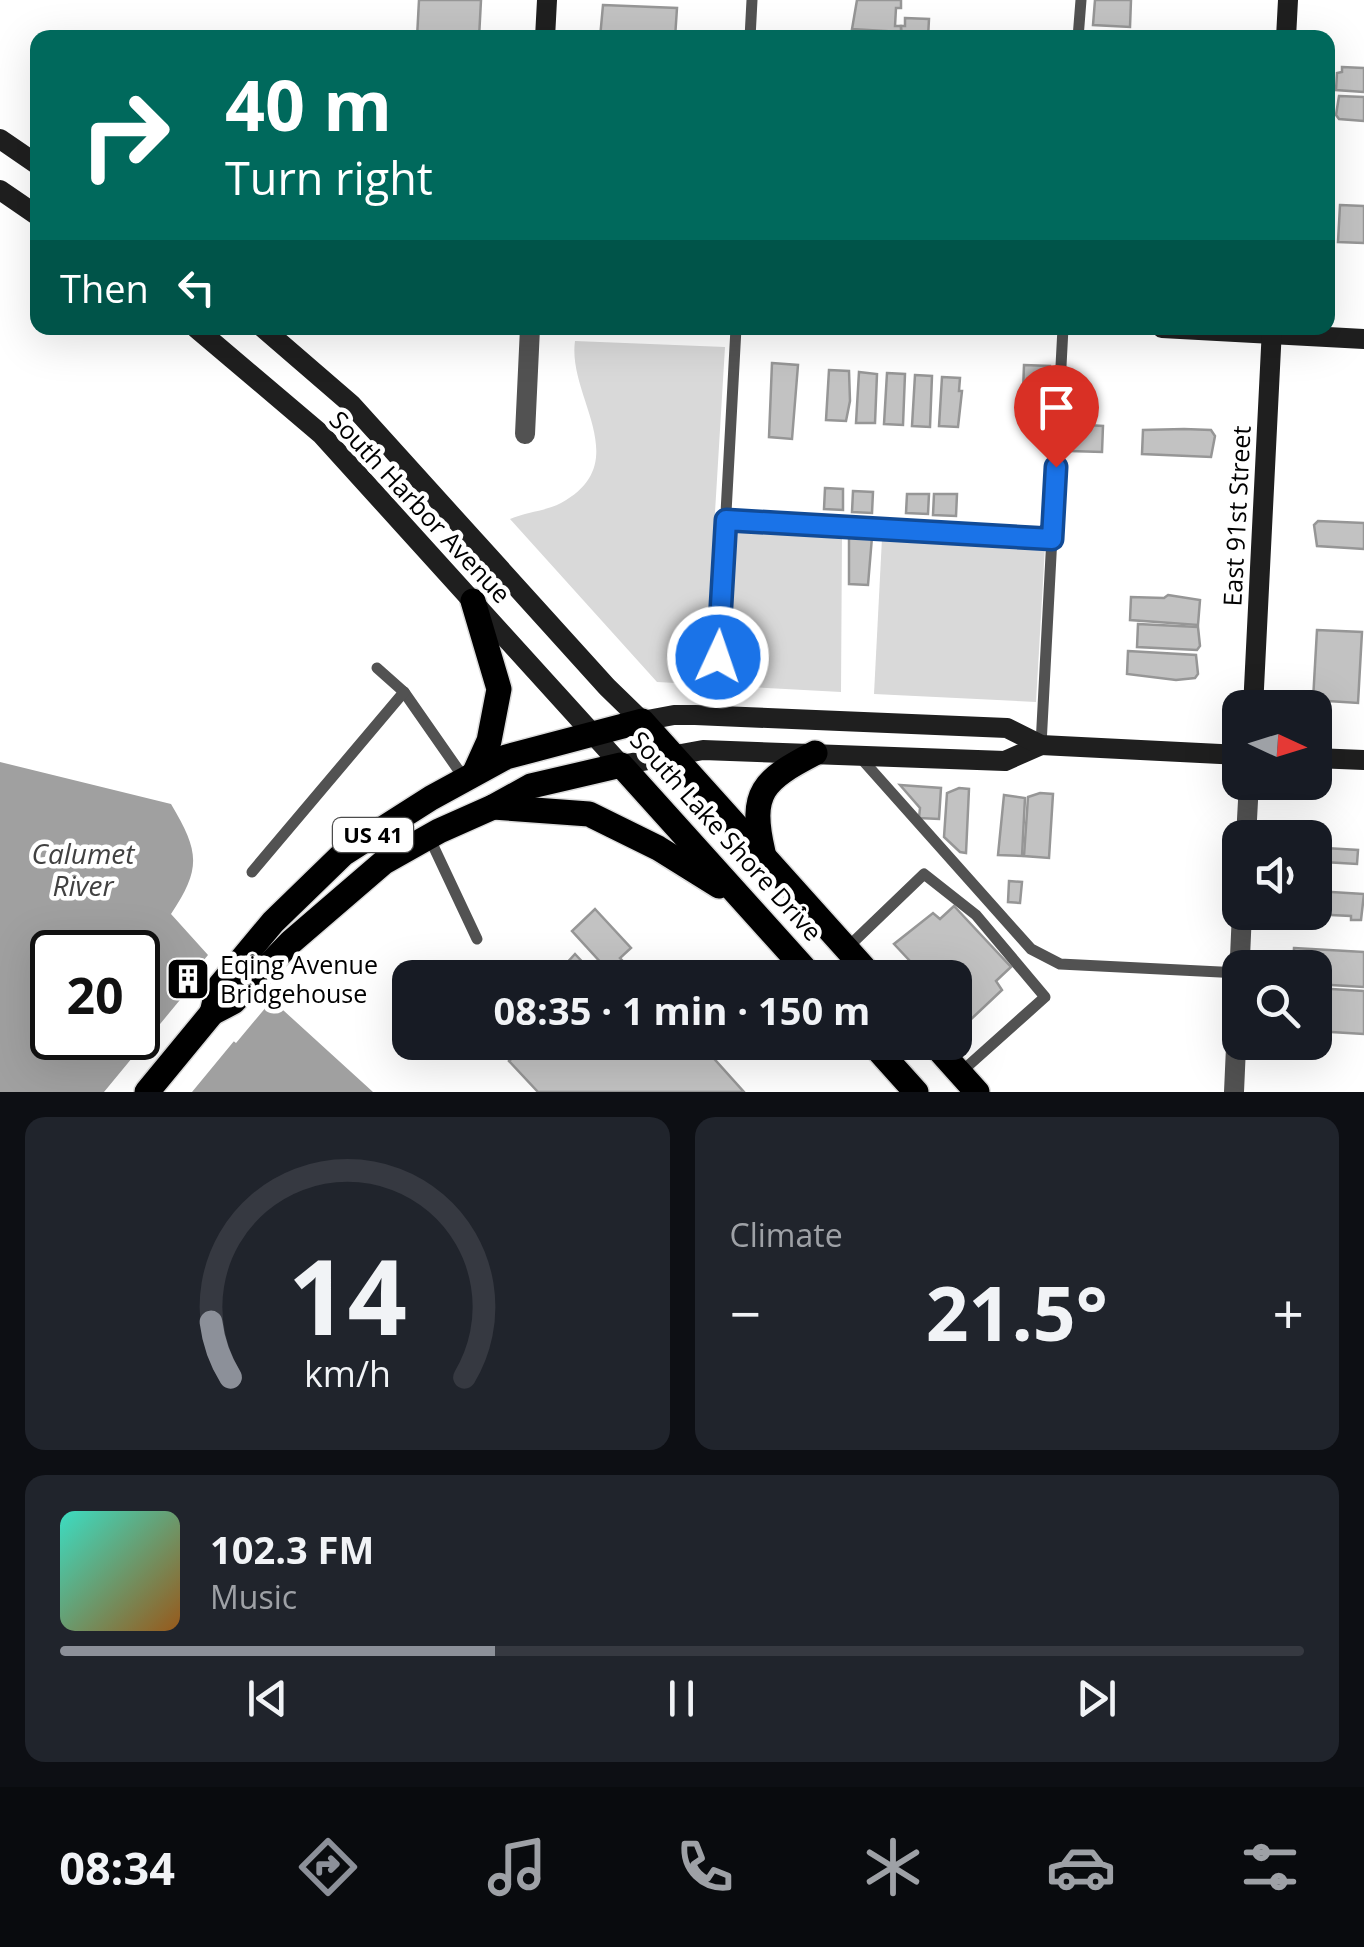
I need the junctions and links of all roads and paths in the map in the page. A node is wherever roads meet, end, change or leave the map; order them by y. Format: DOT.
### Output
graph roads {
  1 [pos="548,0"];
  2 [pos="752,0"];
  3 [pos="1080,0"];
  4 [pos="1288,0"];
  5 [pos="546,30"];
  6 [pos="750,30"];
  7 [pos="1078,30"];
  8 [pos="1286,30"];
  9 [pos="0,139"];
  10 [pos="30,160"];
  11 [pos="0,190"];
  12 [pos="30,211"];
  13 [pos="204,335"];
  14 [pos="271,335"];
  15 [pos="530,335"];
  16 [pos="736,335"];
  17 [pos="1063,335"];
  18 [pos="1272,335"];
  19 [pos="1323,335"];
  20 [pos="1364,339"];
  21 [pos="525,434"];
  22 [pos="726,520"];
  23 [pos="1052,539"];
  24 [pos="473,601"];
  25 [pos="377,668"];
  26 [pos="1253,690"];
  27 [pos="404,692"];
  28 [pos="715,716"];
  29 [pos="642,721"];
  30 [pos="593,734"];
  31 [pos="1040,745"];
  32 [pos="815,753"];
  33 [pos="671,754"];
  34 [pos="1222,754"];
  35 [pos="857,755"];
  36 [pos="1332,759"];
  37 [pos="1364,760"];
  38 [pos="621,765"];
  39 [pos="470,775"];
  40 [pos="493,808"];
  41 [pos="428,836"];
  42 [pos="764,857"];
  43 [pos="252,872"];
  44 [pos="747,904"];
  45 [pos="477,939"];
  46 [pos="847,948"];
  47 [pos="797,960"];
  48 [pos="857,960"];
  49 [pos="1222,971"];
  50 [pos="212,1013"];
  51 [pos="888,1060"];
  52 [pos="948,1060"];
  53 [pos="1236,1060"];
  54 [pos="968,1083"];
  55 [pos="147,1092"];
  56 [pos="916,1092"];
  57 [pos="1234,1092"];
  1 -- 5 [label="main road"];
  2 -- 6 [label="lane"];
  3 -- 7 [label="lane"];
  4 -- 8 [label="main road"];
  9 -- 10 [label="main road"];
  11 -- 12 [label="main road"];
  13 -- 24 [label="main road, South Harbor Avenue"];
  14 -- 29 [label="main road, South Harbor Avenue"];
  15 -- 21 [label="street"];
  16 -- 22 [label="lane"];
  17 -- 23 [label="lane"];
  18 -- 26 [label="main road, East 91st Street"];
  19 -- 20 [label="main road"];
  22 -- 23 [label="lane"];
  22 -- 28 [label="lane"];
  23 -- 31 [label="lane"];
  24 -- 30 [label="main road, South Harbor Avenue"];
  24 -- 39 [label="main road"];
  25 -- 27 [label="lane"];
  27 -- 39 [label="lane"];
  27 -- 43 [label="lane"];
  28 -- 29 [label="main road"];
  28 -- 31 [label="main road"];
  29 -- 30 [label="main road, US 41"];
  29 -- 33 [label="main road, South Lake Shore Drive"];
  30 -- 38 [label="main road, South Lake Shore Drive"];
  30 -- 39 [label="main road, US 41"];
  31 -- 34 [label="main road"];
  31 -- 35 [label="main road, US 41"];
  32 -- 33 [label="main road, US 41"];
  32 -- 35 [label="main road, US 41"];
  32 -- 42 [label="main road"];
  33 -- 38 [label="main road, US 41"];
  33 -- 42 [label="main road, South Lake Shore Drive"];
  35 -- 49 [label="lane"];
  36 -- 37 [label="main road"];
  38 -- 40 [label="main road, US 41"];
  38 -- 44 [label="main road, South Lake Shore Drive"];
  39 -- 50 [label="main road, US 41"];
  40 -- 41 [label="main road, US 41"];
  40 -- 44 [label="main road"];
  41 -- 45 [label="lane"];
  41 -- 50 [label="main road, US 41"];
  42 -- 46 [label="main road, South Lake Shore Drive"];
  44 -- 47 [label="main road, South Lake Shore Drive"];
  46 -- 48 [label="main road, South Lake Shore Drive"];
  46 -- 54 [label="lane"];
  50 -- 55 [label="main road, US 41"];
  51 -- 56 [label="main road"];
  52 -- 54 [label="main road"];
  53 -- 57 [label="street"];
}
